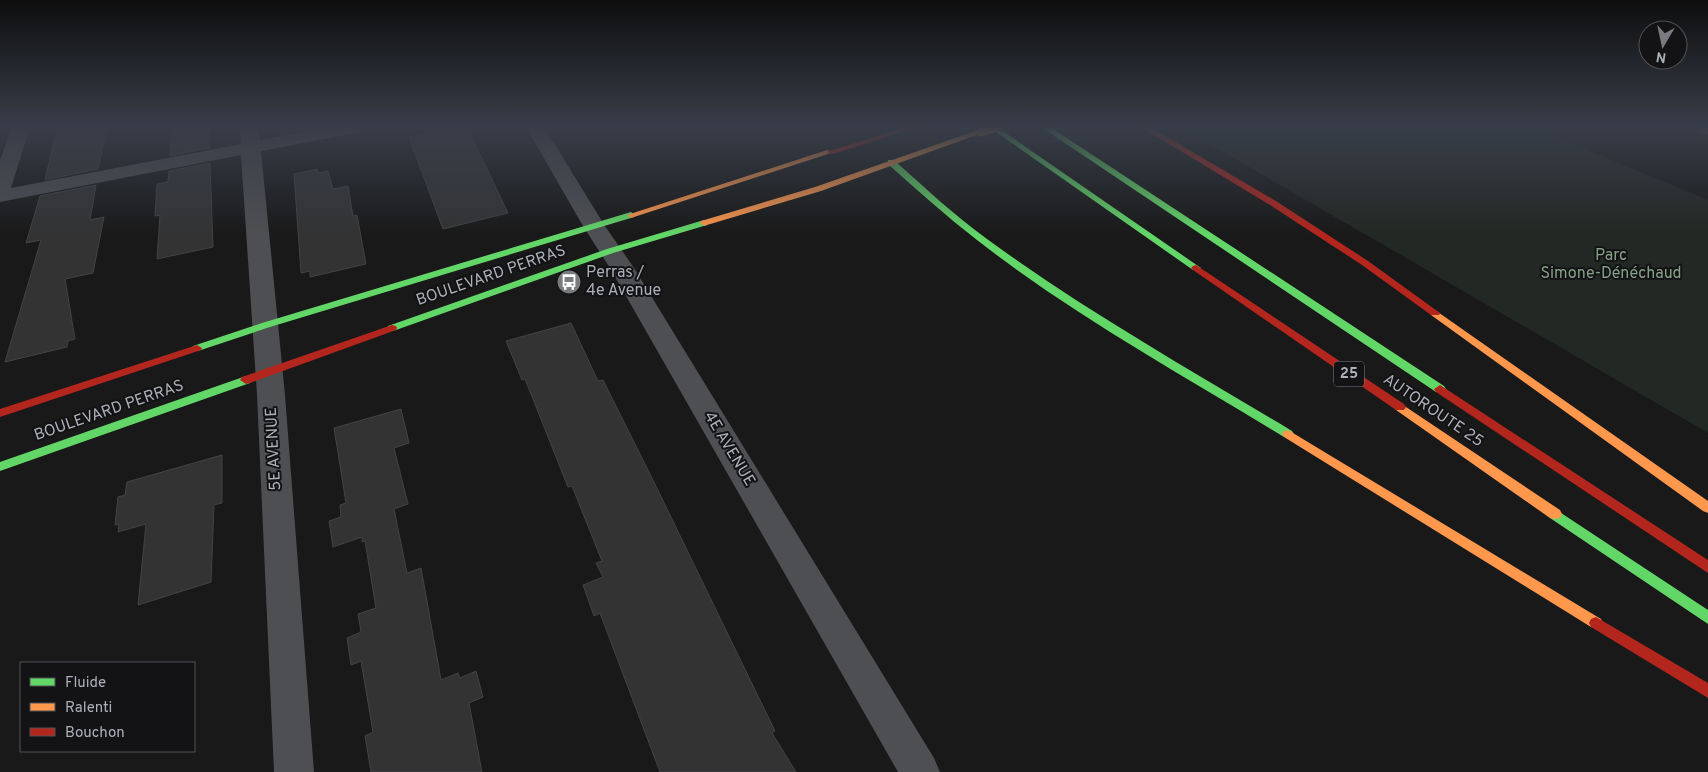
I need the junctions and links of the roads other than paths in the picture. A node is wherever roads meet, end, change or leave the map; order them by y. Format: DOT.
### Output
graph roads {
  1 [pos="9,163"];
  2 [pos="140,163"];
  3 [pos="252,163"];
  4 [pos="557,163"];
  5 [pos="806,163"];
  6 [pos="888,163"];
  7 [pos="892,163"];
  8 [pos="1046,163"];
  9 [pos="1099,163"];
  10 [pos="1206,163"];
  11 [pos="0,190"];
  12 [pos="0,196"];
  13 [pos="602,239"];
  14 [pos="266,325"];
  15 [pos="270,372"];
  16 [pos="0,413"];
  17 [pos="0,467"];
  18 [pos="1708,508"];
  19 [pos="1708,567"];
  20 [pos="1708,618"];
  21 [pos="1708,691"];
  22 [pos="293,772"];
  23 [pos="920,772"];
  1 -- 11 [label="street"];
  2 -- 12 [label="street"];
  3 -- 14 [label="street, 5E AVENUE"];
  4 -- 13 [label="street, 4E AVENUE"];
  5 -- 13 [label="main road, BOULEVARD PERRAS"];
  6 -- 13 [label="main road, BOULEVARD PERRAS"];
  7 -- 21 [label="main road"];
  8 -- 20 [label="main road, AUTOROUTE 25 / 25"];
  9 -- 19 [label="main road, AUTOROUTE 25 / 25"];
  10 -- 18 [label="main road"];
  13 -- 14 [label="main road, BOULEVARD PERRAS"];
  13 -- 15 [label="main road, BOULEVARD PERRAS"];
  13 -- 23 [label="street, 4E AVENUE"];
  14 -- 15 [label="street, 5E AVENUE"];
  14 -- 16 [label="main road, BOULEVARD PERRAS"];
  15 -- 17 [label="main road, BOULEVARD PERRAS"];
  15 -- 22 [label="street, 5E AVENUE"];
}
